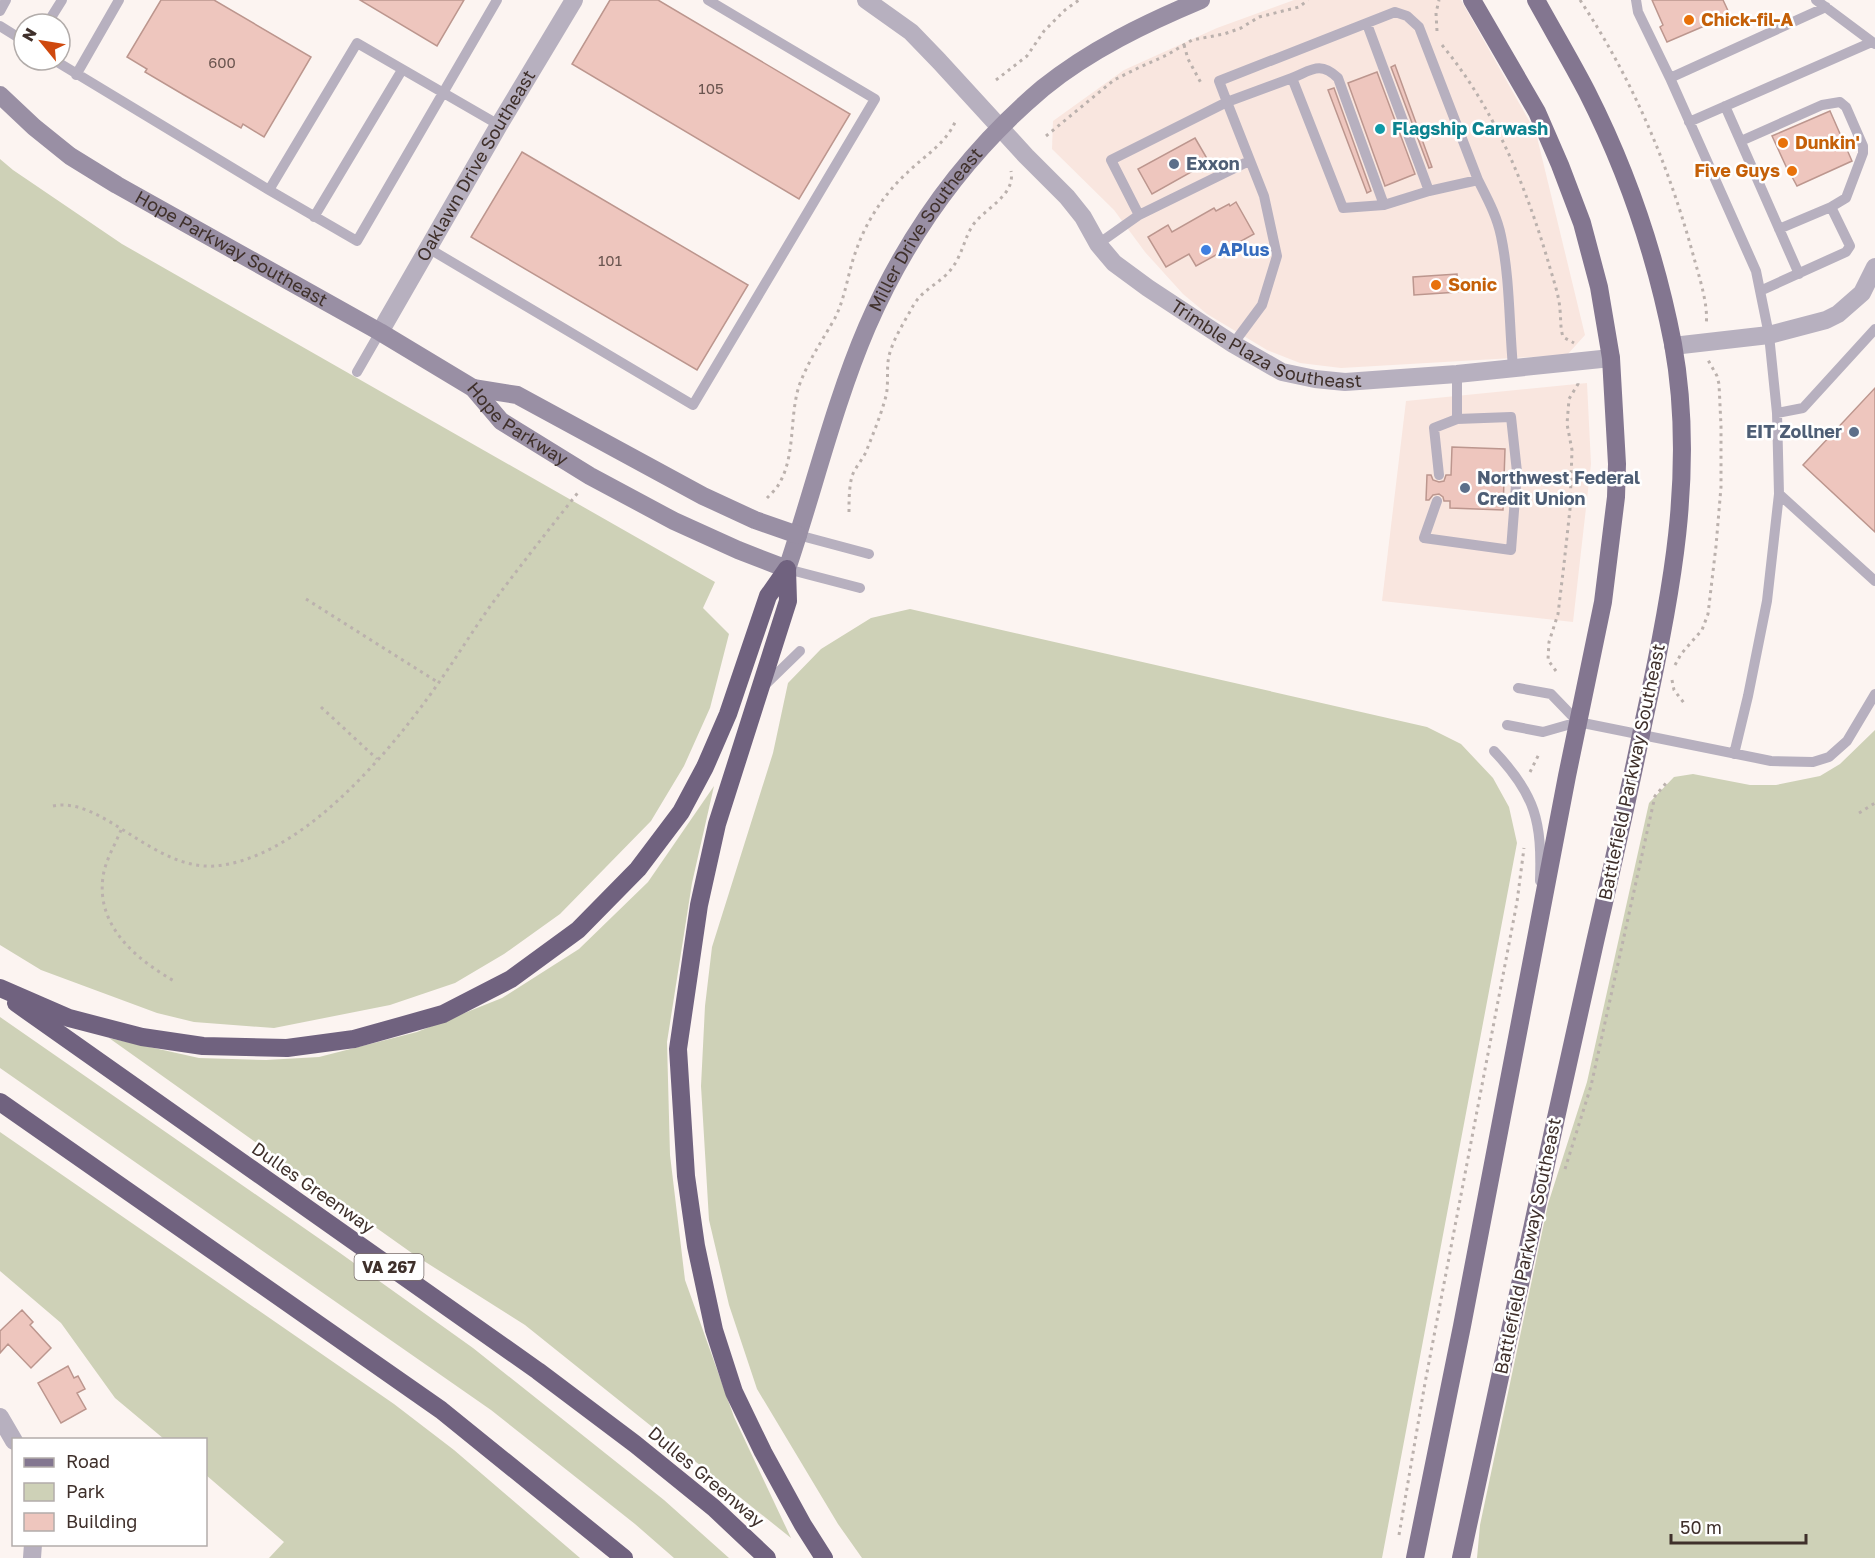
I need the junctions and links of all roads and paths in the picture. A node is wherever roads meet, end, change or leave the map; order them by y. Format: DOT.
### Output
graph roads {
  1 [pos="6,0"];
  2 [pos="119,0"];
  3 [pos="497,0"];
  4 [pos="574,0"];
  5 [pos="708,0"];
  6 [pos="866,0"];
  7 [pos="1079,0"];
  8 [pos="1201,0"];
  9 [pos="1308,0"];
  10 [pos="1439,0"];
  11 [pos="1472,0"];
  12 [pos="1536,0"];
  13 [pos="1580,0"];
  14 [pos="1636,0"];
  15 [pos="1816,0"];
  16 [pos="1826,7"];
  17 [pos="0,10"];
  18 [pos="1367,24"];
  19 [pos="1874,43"];
  20 [pos="1184,45"];
  21 [pos="402,70"];
  22 [pos="72,72"];
  23 [pos="76,75"];
  24 [pos="1292,78"];
  25 [pos="1670,78"];
  26 [pos="996,80"];
  27 [pos="1201,83"];
  28 [pos="444,94"];
  29 [pos="0,95"];
  30 [pos="1227,102"];
  31 [pos="1725,106"];
  32 [pos="956,120"];
  33 [pos="1689,122"];
  34 [pos="499,125"];
  35 [pos="1001,127"];
  36 [pos="1046,136"];
  37 [pos="1741,141"];
  38 [pos="1249,161"];
  39 [pos="1011,171"];
  40 [pos="1478,180"];
  41 [pos="269,190"];
  42 [pos="1429,191"];
  43 [pos="1384,205"];
  44 [pos="1831,207"];
  45 [pos="1139,215"];
  46 [pos="314,217"];
  47 [pos="1779,229"];
  48 [pos="1098,244"];
  49 [pos="428,248"];
  50 [pos="1875,267"];
  51 [pos="1799,274"];
  52 [pos="1760,291"];
  53 [pos="1705,329"];
  54 [pos="1875,329"];
  55 [pos="380,332"];
  56 [pos="1769,335"];
  57 [pos="1233,344"];
  58 [pos="1673,346"];
  59 [pos="1611,358"];
  60 [pos="1708,360"];
  61 [pos="1576,362"];
  62 [pos="1513,367"];
  63 [pos="357,372"];
  64 [pos="1457,374"];
  65 [pos="473,388"];
  66 [pos="1777,413"];
  67 [pos="1457,419"];
  68 [pos="1439,475"];
  69 [pos="590,476"];
  70 [pos="1779,494"];
  71 [pos="767,498"];
  72 [pos="1437,501"];
  73 [pos="849,512"];
  74 [pos="798,535"];
  75 [pos="869,554"];
  76 [pos="787,568"];
  77 [pos="1875,581"];
  78 [pos="860,588"];
  79 [pos="306,599"];
  80 [pos="800,651"];
  81 [pos="1556,671"];
  82 [pos="439,683"];
  83 [pos="1518,688"];
  84 [pos="1875,694"];
  85 [pos="757,698"];
  86 [pos="1684,703"];
  87 [pos="321,707"];
  88 [pos="1578,722"];
  89 [pos="1507,725"];
  90 [pos="1641,736"];
  91 [pos="1494,751"];
  92 [pos="1734,754"];
  93 [pos="377,759"];
  94 [pos="1667,782"];
  95 [pos="1875,803"];
  96 [pos="53,806"];
  97 [pos="1859,813"];
  98 [pos="121,830"];
  99 [pos="1525,838"];
  100 [pos="1538,924"];
  101 [pos="174,981"];
  102 [pos="0,990"];
  103 [pos="0,1102"];
  104 [pos="1563,1174"];
  105 [pos="0,1417"];
  106 [pos="12,1438"];
  107 [pos="1400,1535"];
  108 [pos="624,1558"];
  109 [pos="767,1558"];
  110 [pos="824,1558"];
  111 [pos="1415,1558"];
  112 [pos="1461,1558"];
  1 -- 17 [label="lane"];
  2 -- 23 [label="lane"];
  3 -- 28 [label="lane"];
  4 -- 34 [label="street, Oaklawn Drive Southeast"];
  5 -- 49 [label="lane"];
  6 -- 35 [label="street, Trimble Plaza Southeast"];
  7 -- 26 [label="path"];
  8 -- 35 [label="street, Miller Drive Southeast"];
  9 -- 20 [label="path"];
  10 -- 61 [label="path"];
  11 -- 59 [label="main road"];
  12 -- 58 [label="main road, Battlefield Parkway Southeast"];
  13 -- 53 [label="path"];
  14 -- 25 [label="lane"];
  15 -- 16 [label="lane"];
  16 -- 19 [label="lane"];
  16 -- 25 [label="lane"];
  18 -- 30 [label="lane"];
  18 -- 40 [label="lane"];
  18 -- 42 [label="lane"];
  19 -- 31 [label="lane"];
  20 -- 27 [label="path"];
  20 -- 36 [label="path"];
  21 -- 28 [label="lane"];
  21 -- 41 [label="lane"];
  21 -- 46 [label="lane"];
  22 -- 23 [label="lane"];
  23 -- 41 [label="lane"];
  24 -- 30 [label="lane"];
  24 -- 43 [label="lane"];
  24 -- 43 [label="lane"];
  25 -- 33 [label="lane"];
  28 -- 34 [label="lane"];
  28 -- 46 [label="lane"];
  29 -- 55 [label="street, Hope Parkway Southeast"];
  30 -- 38 [label="lane"];
  30 -- 45 [label="lane"];
  31 -- 33 [label="lane"];
  31 -- 37 [label="lane"];
  32 -- 71 [label="path"];
  33 -- 52 [label="lane"];
  34 -- 49 [label="street, Oaklawn Drive Southeast"];
  35 -- 48 [label="street, Trimble Plaza Southeast"];
  35 -- 74 [label="street, Miller Drive Southeast"];
  37 -- 44 [label="lane"];
  37 -- 47 [label="lane"];
  38 -- 45 [label="lane"];
  38 -- 57 [label="lane"];
  39 -- 73 [label="path"];
  40 -- 42 [label="lane"];
  40 -- 62 [label="lane"];
  41 -- 46 [label="lane"];
  42 -- 43 [label="lane"];
  44 -- 47 [label="lane"];
  44 -- 51 [label="lane"];
  45 -- 48 [label="lane"];
  47 -- 51 [label="lane"];
  48 -- 57 [label="street, Trimble Plaza Southeast"];
  49 -- 55 [label="street, Oaklawn Drive Southeast"];
  50 -- 56 [label="street"];
  51 -- 52 [label="lane"];
  52 -- 56 [label="lane"];
  54 -- 66 [label="lane"];
  55 -- 63 [label="lane"];
  55 -- 65 [label="street, Hope Parkway Southeast"];
  56 -- 58 [label="street"];
  56 -- 66 [label="lane"];
  57 -- 64 [label="street, Trimble Plaza Southeast"];
  58 -- 90 [label="main road, Battlefield Parkway Southeast"];
  59 -- 61 [label="street, Trimble Plaza Southeast"];
  59 -- 88 [label="main road"];
  60 -- 86 [label="path"];
  61 -- 62 [label="street, Trimble Plaza Southeast"];
  61 -- 81 [label="path"];
  62 -- 64 [label="street, Trimble Plaza Southeast"];
  64 -- 67 [label="lane"];
  65 -- 69 [label="street, Hope Parkway"];
  65 -- 74 [label="street, Hope Parkway"];
  66 -- 70 [label="lane"];
  67 -- 68 [label="lane"];
  67 -- 72 [label="lane"];
  69 -- 76 [label="street, Hope Parkway"];
  69 -- 82 [label="path"];
  70 -- 77 [label="lane"];
  70 -- 92 [label="lane"];
  74 -- 75 [label="lane, Hope Parkway"];
  74 -- 76 [label="street, Miller Drive Southeast"];
  76 -- 78 [label="lane, Hope Parkway"];
  76 -- 85 [label="highway"];
  76 -- 102 [label="highway"];
  79 -- 82 [label="path"];
  80 -- 85 [label="lane"];
  82 -- 93 [label="path"];
  83 -- 88 [label="lane"];
  84 -- 92 [label="lane"];
  85 -- 110 [label="highway"];
  87 -- 93 [label="path"];
  88 -- 89 [label="lane"];
  88 -- 90 [label="lane"];
  88 -- 100 [label="main road"];
  90 -- 92 [label="lane"];
  90 -- 112 [label="main road, Battlefield Parkway Southeast"];
  91 -- 100 [label="lane"];
  93 -- 98 [label="path"];
  94 -- 104 [label="path"];
  95 -- 97 [label="path"];
  96 -- 98 [label="path"];
  98 -- 101 [label="path"];
  99 -- 107 [label="path"];
  100 -- 111 [label="main road"];
  102 -- 109 [label="highway, Dulles Greenway / VA 267"];
  103 -- 108 [label="highway"];
  105 -- 106 [label="street"];
}
